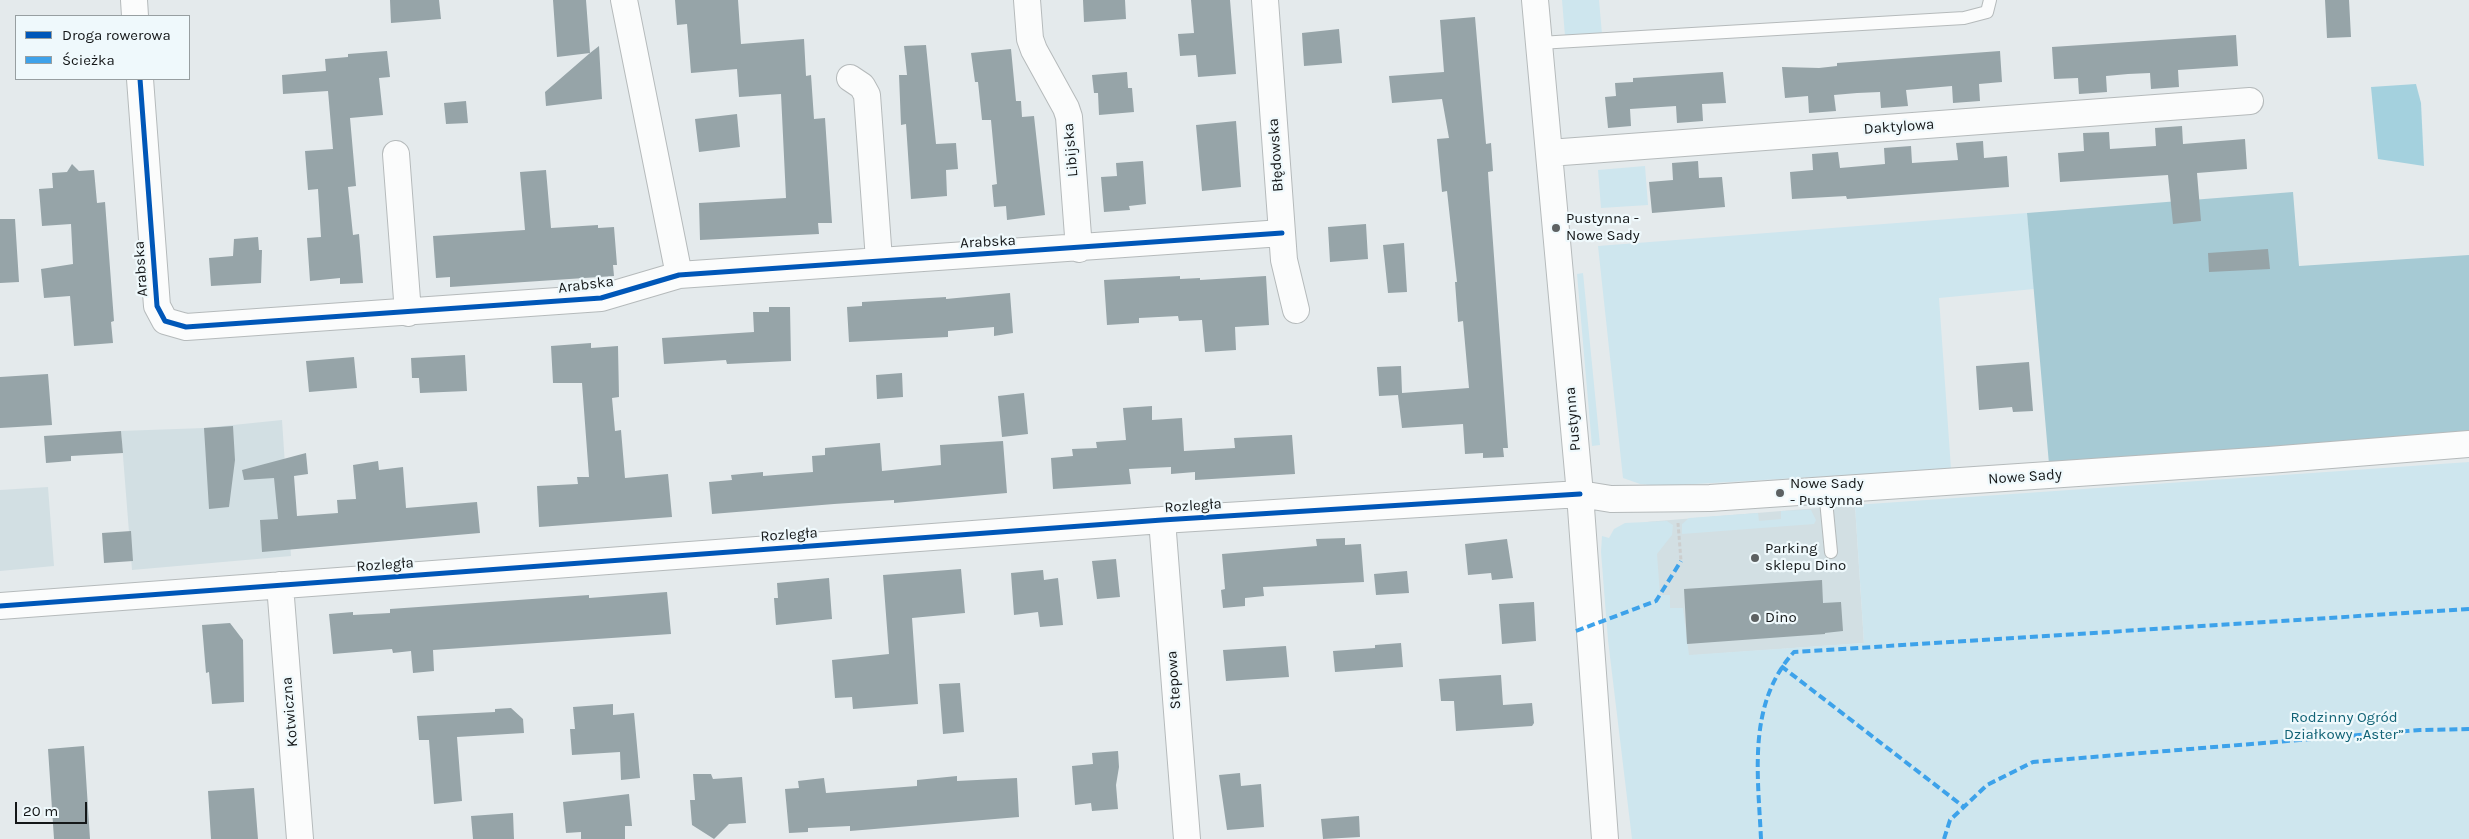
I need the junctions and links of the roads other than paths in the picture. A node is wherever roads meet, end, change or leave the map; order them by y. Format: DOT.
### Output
graph roads {
  1 [pos="134,0"];
  2 [pos="624,0"];
  3 [pos="1027,0"];
  4 [pos="1265,0"];
  5 [pos="1535,0"];
  6 [pos="1990,0"];
  7 [pos="135,15"];
  8 [pos="1538,43"];
  9 [pos="850,78"];
  10 [pos="140,80"];
  11 [pos="2250,101"];
  12 [pos="1549,153"];
  13 [pos="396,154"];
  14 [pos="1282,234"];
  15 [pos="1079,249"];
  16 [pos="879,260"];
  17 [pos="678,275"];
  18 [pos="1296,310"];
  19 [pos="408,313"];
  20 [pos="2469,444"];
  21 [pos="1825,490"];
  22 [pos="1580,494"];
  23 [pos="1162,520"];
  24 [pos="1831,552"];
  25 [pos="280,585"];
  26 [pos="0,606"];
  27 [pos="300,839"];
  28 [pos="1187,839"];
  29 [pos="1605,839"];
  1 -- 7 [label="street"];
  2 -- 17 [label="street"];
  3 -- 15 [label="street, Libijska"];
  4 -- 14 [label="street, Błędowska"];
  5 -- 8 [label="street, Pustynna"];
  6 -- 8 [label="lane"];
  8 -- 12 [label="street, Pustynna"];
  9 -- 16 [label="street"];
  10 -- 19 [label="street, Arabska"];
  11 -- 12 [label="street, Daktylowa"];
  12 -- 22 [label="street, Pustynna"];
  13 -- 19 [label="street"];
  14 -- 15 [label="street, Arabska"];
  14 -- 18 [label="street, Błędowska"];
  15 -- 16 [label="street, Arabska"];
  16 -- 17 [label="street, Arabska"];
  17 -- 19 [label="street, Arabska"];
  20 -- 21 [label="street, Nowe Sady"];
  21 -- 22 [label="street, Nowe Sady"];
  21 -- 24 [label="lane"];
  22 -- 23 [label="street, Rozległa"];
  22 -- 29 [label="street, Pustynna"];
  23 -- 25 [label="street, Rozległa"];
  23 -- 28 [label="street, Stepowa"];
  25 -- 26 [label="street, Rozległa"];
  25 -- 27 [label="street, Kotwiczna"];
}
